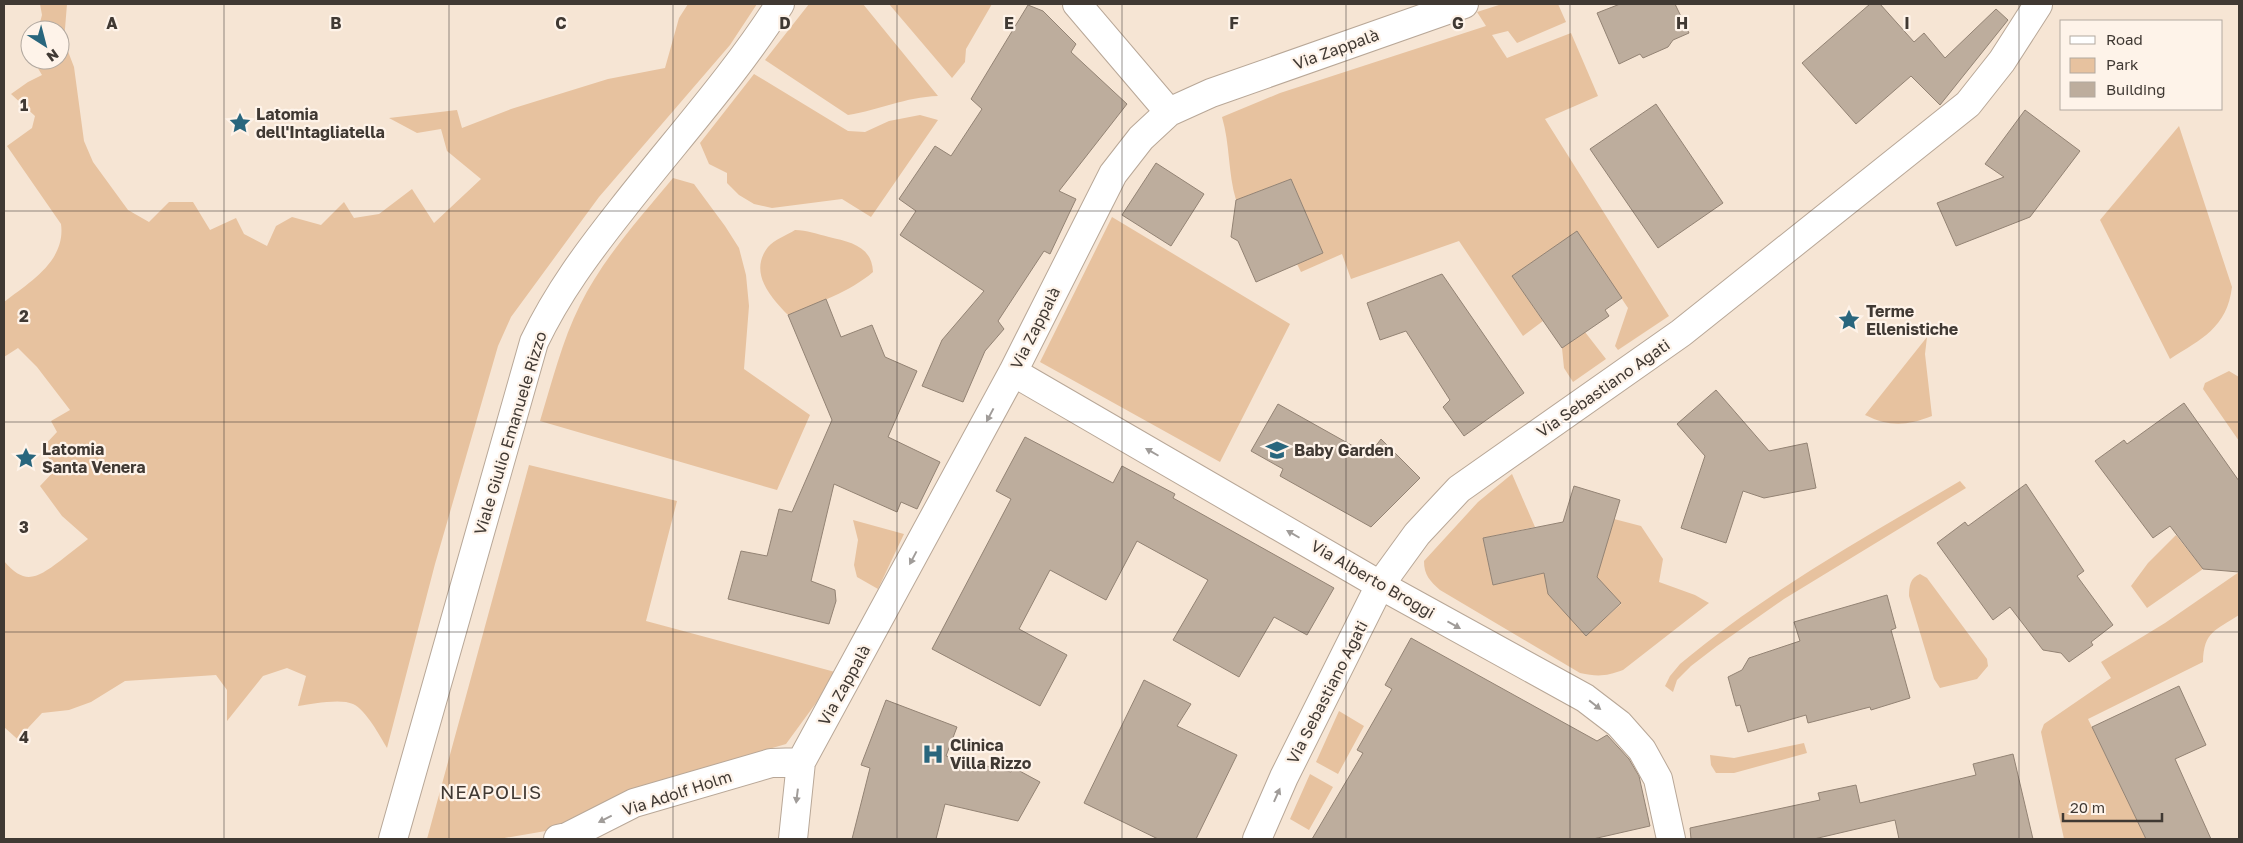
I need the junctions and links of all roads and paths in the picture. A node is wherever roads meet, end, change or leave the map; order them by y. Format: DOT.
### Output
graph roads {
  1 [pos="780,4"];
  2 [pos="1078,4"];
  3 [pos="1464,4"];
  4 [pos="2038,6"];
  5 [pos="1169,112"];
  6 [pos="1013,372"];
  7 [pos="1380,585"];
  8 [pos="802,762"];
  9 [pos="393,839"];
  10 [pos="558,839"];
  11 [pos="793,839"];
  12 [pos="1257,839"];
  13 [pos="1671,839"];
  1 -- 9 [label="street, Viale Giulio Emanuele Rizzo"];
  2 -- 5 [label="street"];
  3 -- 5 [label="street, Via Zappalà"];
  4 -- 7 [label="street, Via Sebastiano Agati"];
  5 -- 6 [label="street, Via Zappalà"];
  7 -- 6 [label="street, Via Alberto Broggi, one-way"];
  6 -- 8 [label="street, Via Zappalà, one-way"];
  12 -- 7 [label="street, Via Sebastiano Agati, one-way"];
  7 -- 13 [label="street, Via Alberto Broggi, one-way"];
  8 -- 10 [label="street, Via Adolf Holm, one-way"];
  8 -- 11 [label="street, Via Zappalà, one-way"];
}
